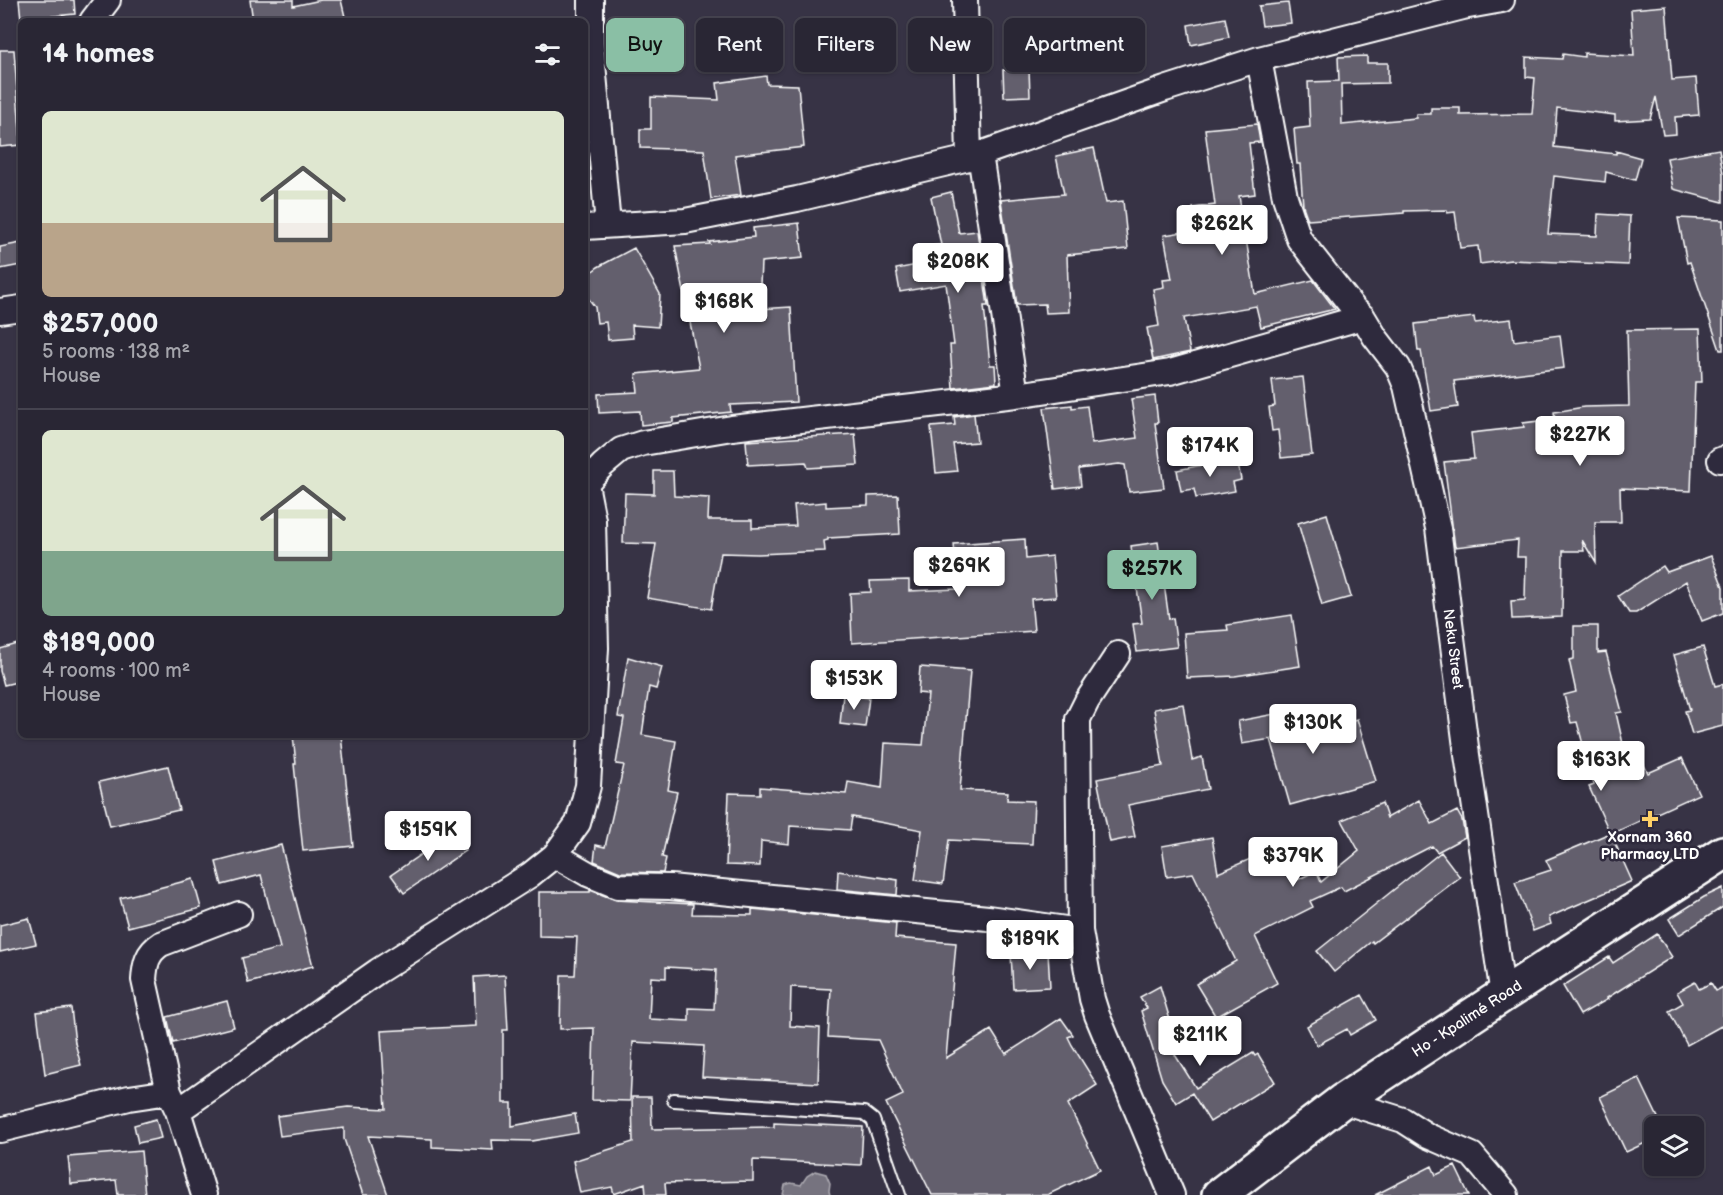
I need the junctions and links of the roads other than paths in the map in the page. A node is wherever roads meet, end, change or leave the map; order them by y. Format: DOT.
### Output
graph roads {
  1 [pos="108,0"];
  2 [pos="591,0"];
  3 [pos="965,0"];
  4 [pos="1502,0"];
  5 [pos="1463,4"];
  6 [pos="94,18"];
  7 [pos="1259,59"];
  8 [pos="975,156"];
  9 [pos="597,226"];
  10 [pos="18,308"];
  11 [pos="0,311"];
  12 [pos="1363,316"];
  13 [pos="1016,395"];
  14 [pos="588,482"];
  15 [pos="588,494"];
  16 [pos="1118,654"];
  17 [pos="1723,853"];
  18 [pos="555,855"];
  19 [pos="238,914"];
  20 [pos="1080,931"];
  21 [pos="1503,994"];
  22 [pos="674,1100"];
  23 [pos="174,1101"];
  24 [pos="1342,1101"];
  25 [pos="0,1130"];
  26 [pos="204,1195"];
  27 [pos="899,1195"];
  28 [pos="1172,1195"];
  29 [pos="1219,1195"];
  30 [pos="1506,1195"];
  1 -- 6 [label="street"];
  2 -- 9 [label="street"];
  3 -- 8 [label="street"];
  4 -- 5 [label="street"];
  5 -- 7 [label="street"];
  7 -- 8 [label="street"];
  7 -- 12 [label="street, Neku Street"];
  8 -- 9 [label="street"];
  8 -- 13 [label="street"];
  10 -- 11 [label="street"];
  12 -- 13 [label="street"];
  12 -- 21 [label="street, Neku Street"];
  13 -- 14 [label="street"];
  15 -- 18 [label="street"];
  16 -- 20 [label="street"];
  17 -- 21 [label="main road, Ho - Kpalimé Road"];
  18 -- 20 [label="street"];
  18 -- 23 [label="street"];
  19 -- 23 [label="street"];
  20 -- 28 [label="street"];
  21 -- 24 [label="main road, Ho - Kpalimé Road"];
  22 -- 27 [label="lane"];
  23 -- 25 [label="street"];
  23 -- 26 [label="street"];
  24 -- 29 [label="main road, Ho - Kpalimé Road"];
  24 -- 30 [label="street"];
}
